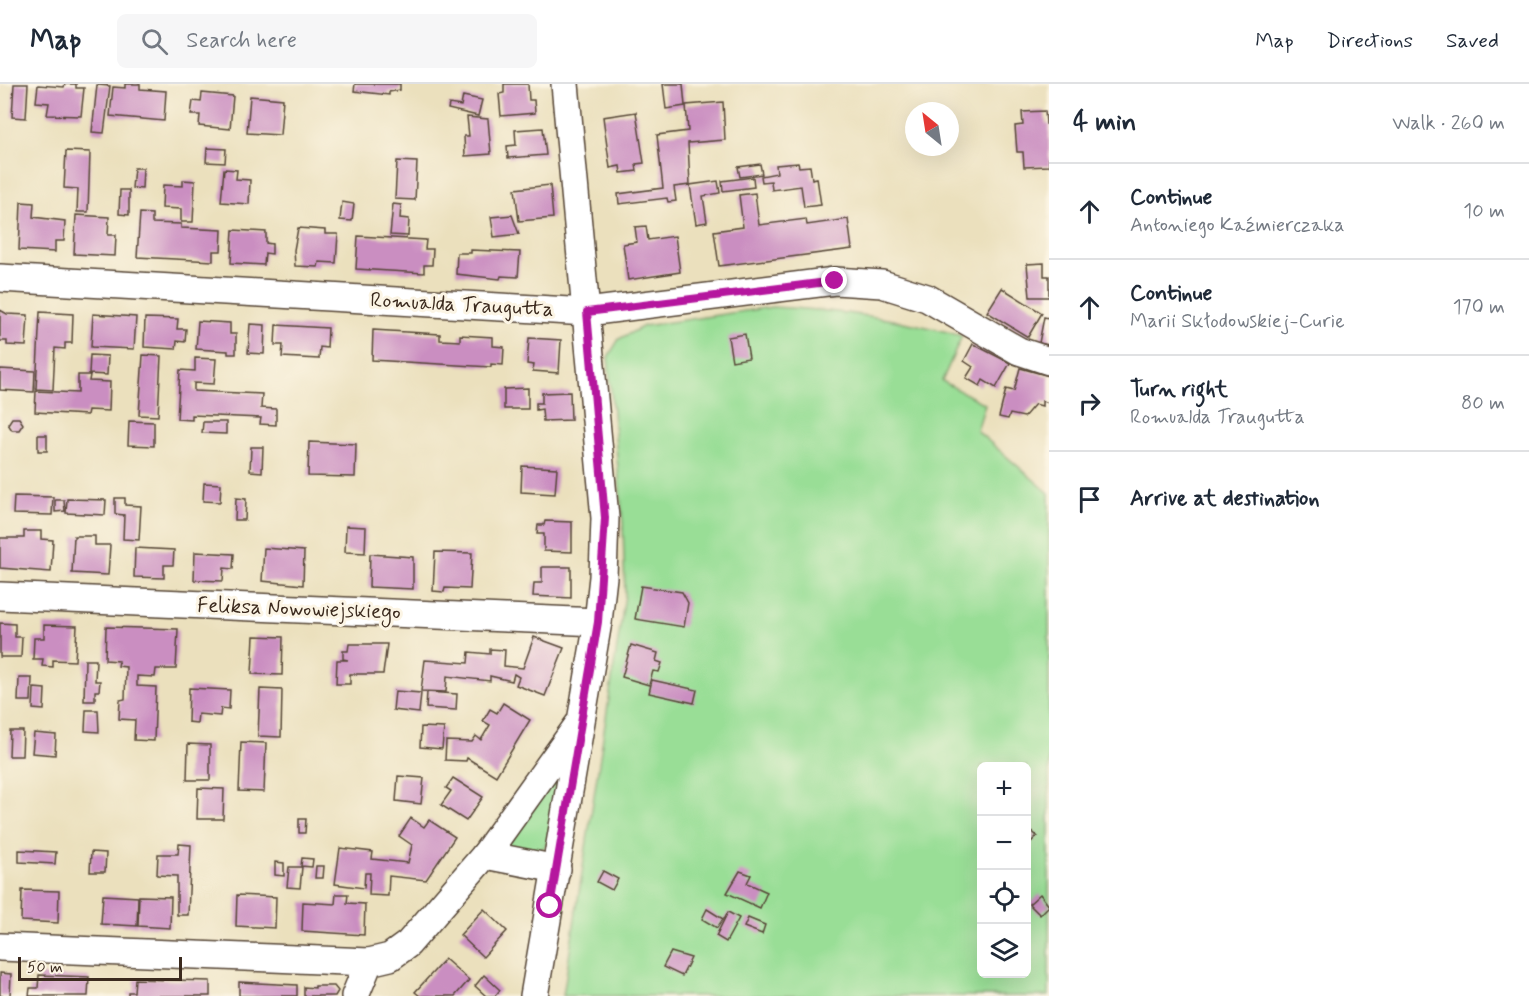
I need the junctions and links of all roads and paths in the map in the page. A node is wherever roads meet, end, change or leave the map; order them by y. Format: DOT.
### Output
graph roads {
  1 [pos="565,84"];
  2 [pos="0,278"];
  3 [pos="587,312"];
  4 [pos="1049,361"];
  5 [pos="0,597"];
  6 [pos="598,622"];
  7 [pos="582,719"];
  8 [pos="485,855"];
  9 [pos="557,869"];
  10 [pos="0,947"];
  11 [pos="369,962"];
  12 [pos="355,996"];
  13 [pos="534,996"];
  1 -- 3 [label="street"];
  2 -- 3 [label="street, Romualda Traugutta"];
  3 -- 4 [label="street, Romualda Traugutta"];
  3 -- 6 [label="street"];
  5 -- 6 [label="street, Feliksa Nowowiejskiego"];
  6 -- 7 [label="street"];
  7 -- 8 [label="street"];
  7 -- 9 [label="street"];
  8 -- 9 [label="street"];
  8 -- 11 [label="street"];
  9 -- 13 [label="street"];
  10 -- 11 [label="street"];
  11 -- 12 [label="street"];
}
